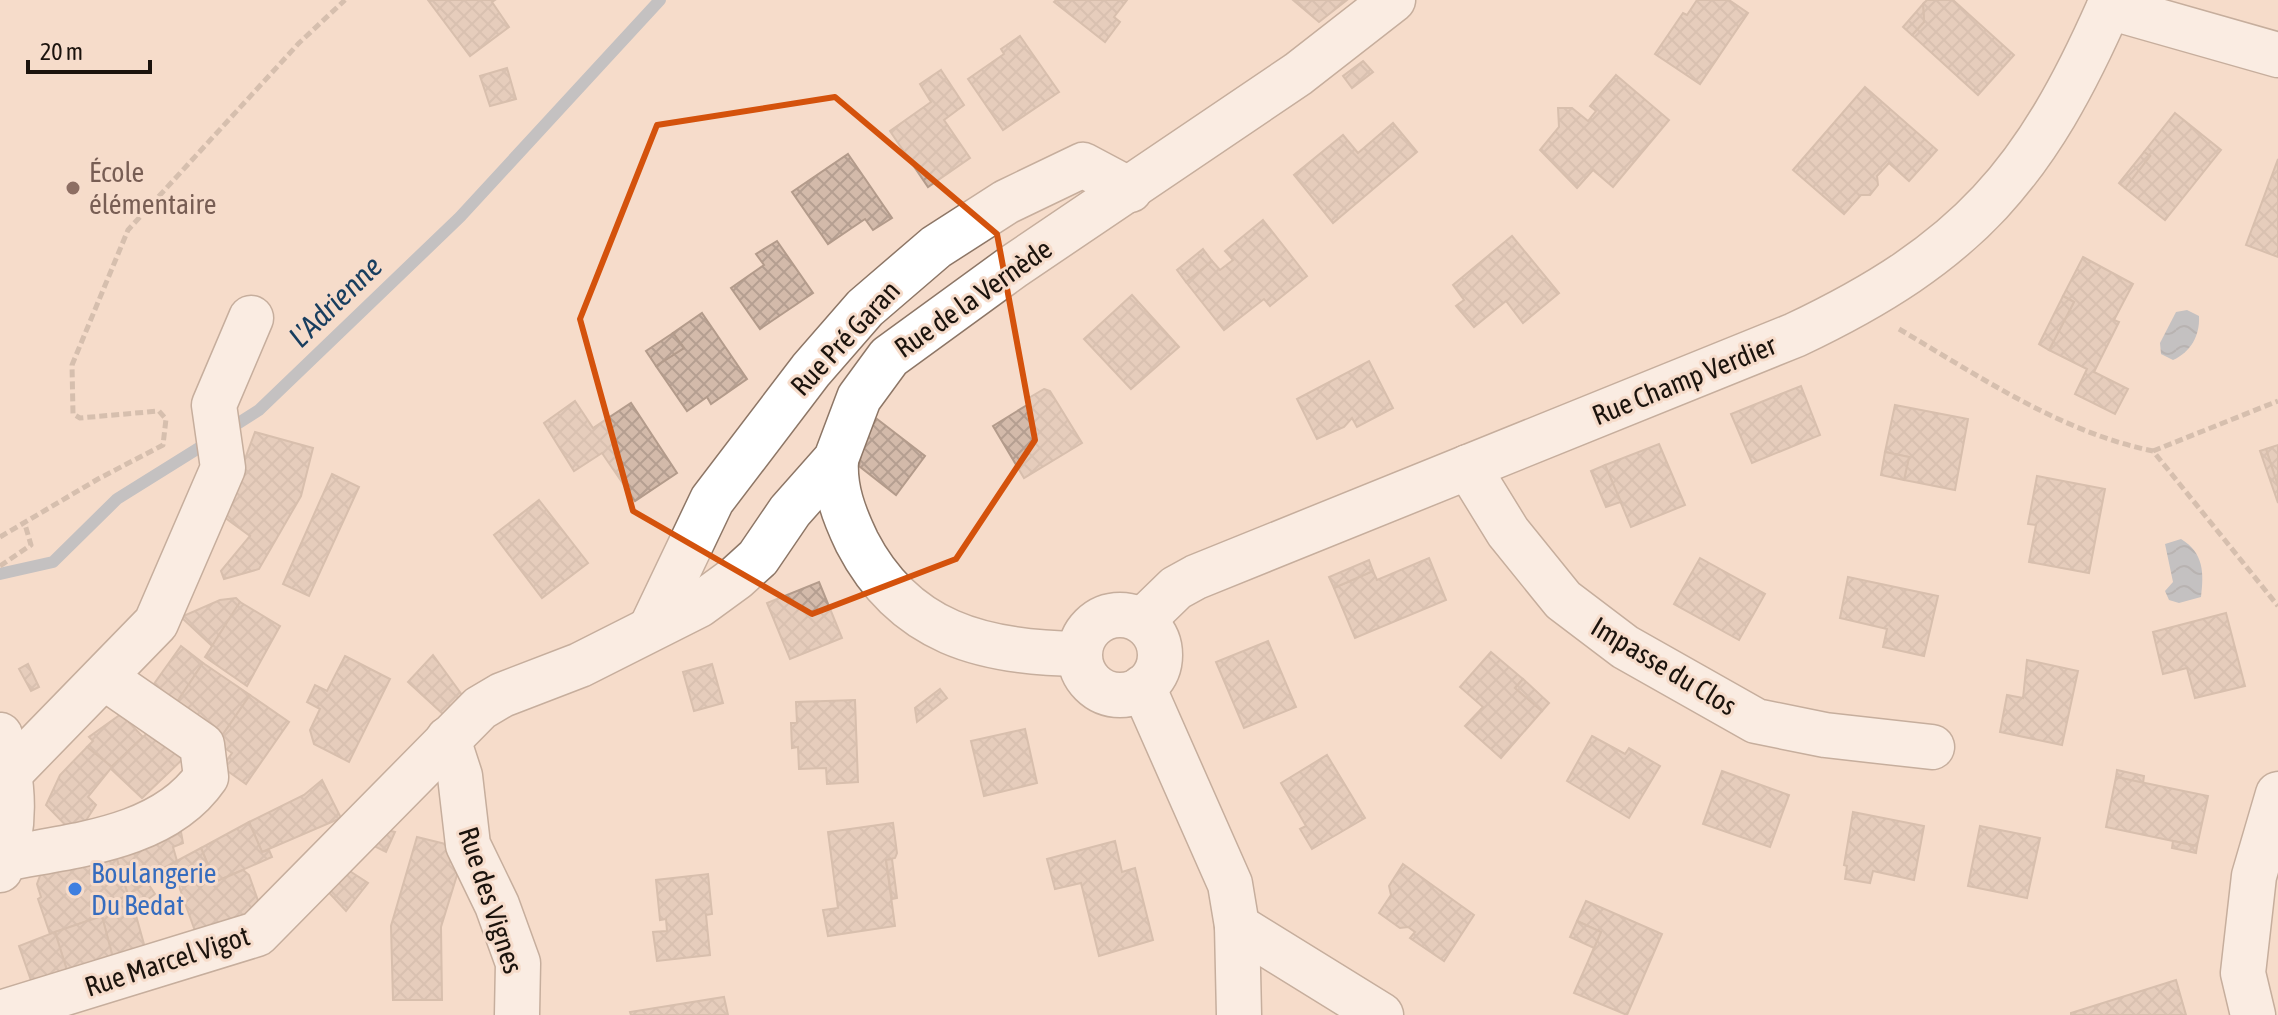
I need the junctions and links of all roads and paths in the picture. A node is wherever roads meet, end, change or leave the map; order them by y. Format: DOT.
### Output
graph roads {
  1 [pos="345,0"];
  2 [pos="1393,0"];
  3 [pos="2110,4"];
  4 [pos="2278,55"];
  5 [pos="1130,190"];
  6 [pos="1865,299"];
  7 [pos="251,318"];
  8 [pos="2278,401"];
  9 [pos="2153,451"];
  10 [pos="836,459"];
  11 [pos="1468,467"];
  12 [pos="24,521"];
  13 [pos="0,537"];
  14 [pos="0,566"];
  15 [pos="2278,606"];
  16 [pos="1142,621"];
  17 [pos="651,628"];
  18 [pos="1079,654"];
  19 [pos="105,678"];
  20 [pos="1143,687"];
  21 [pos="448,739"];
  22 [pos="1932,747"];
  23 [pos="5,754"];
  24 [pos="2278,794"];
  25 [pos="2,864"];
  26 [pos="1237,926"];
  27 [pos="0,1013"];
  28 [pos="517,1015"];
  29 [pos="1239,1015"];
  30 [pos="1381,1015"];
  31 [pos="2253,1015"];
  1 -- 12 [label="path"];
  2 -- 5 [label="street, Rue de la Vernède"];
  3 -- 4 [label="street"];
  3 -- 6 [label="street, Rue Champ Verdier"];
  5 -- 10 [label="street, Rue de la Vernède"];
  5 -- 17 [label="street, Rue Pré Garan"];
  6 -- 9 [label="path"];
  6 -- 11 [label="street, Rue Champ Verdier"];
  7 -- 19 [label="street"];
  8 -- 9 [label="path"];
  9 -- 15 [label="path"];
  10 -- 17 [label="street, Rue de la Vernède"];
  10 -- 18 [label="street"];
  11 -- 16 [label="street, Rue Champ Verdier"];
  11 -- 22 [label="street, Impasse du Clos"];
  12 -- 13 [label="path"];
  12 -- 14 [label="path"];
  16 -- 18 [label="street"];
  16 -- 20 [label="street"];
  17 -- 21 [label="street, Rue de la Vernède"];
  18 -- 20 [label="street"];
  19 -- 23 [label="street"];
  19 -- 25 [label="street"];
  20 -- 26 [label="street"];
  21 -- 27 [label="street, Rue Marcel Vigot"];
  21 -- 28 [label="street, Rue des Vignes"];
  23 -- 25 [label="street"];
  24 -- 31 [label="street"];
  26 -- 29 [label="street"];
  26 -- 30 [label="street"];
}
